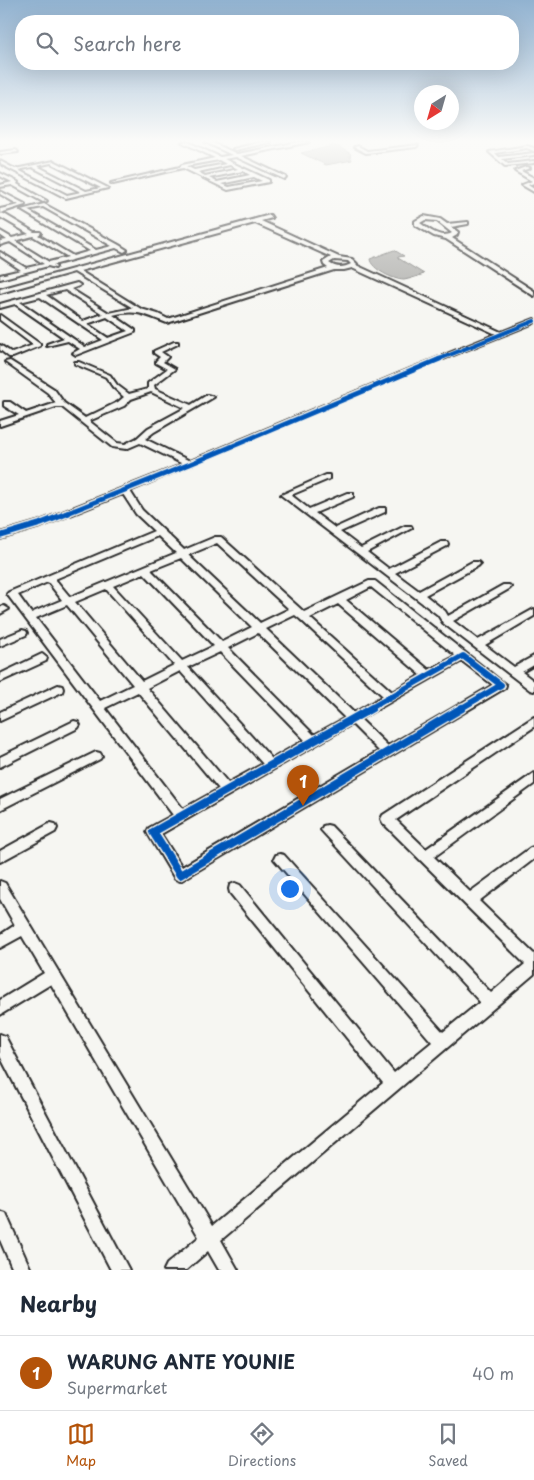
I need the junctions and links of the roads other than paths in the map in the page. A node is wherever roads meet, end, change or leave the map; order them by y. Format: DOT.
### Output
graph roads {
  1 [pos="16,201"];
  2 [pos="0,211"];
  3 [pos="270,218"];
  4 [pos="256,221"];
  5 [pos="249,223"];
  6 [pos="466,223"];
  7 [pos="77,224"];
  8 [pos="70,226"];
  9 [pos="446,226"];
  10 [pos="63,227"];
  11 [pos="56,229"];
  12 [pos="49,231"];
  13 [pos="42,232"];
  14 [pos="0,233"];
  15 [pos="34,234"];
  16 [pos="450,237"];
  17 [pos="11,240"];
  18 [pos="0,243"];
  19 [pos="117,246"];
  20 [pos="124,250"];
  21 [pos="95,252"];
  22 [pos="0,254"];
  23 [pos="73,258"];
  24 [pos="337,258"];
  25 [pos="49,264"];
  26 [pos="330,265"];
  27 [pos="350,267"];
  28 [pos="503,268"];
  29 [pos="496,269"];
  30 [pos="26,270"];
  31 [pos="76,270"];
  32 [pos="64,274"];
  33 [pos="0,277"];
  34 [pos="78,285"];
  35 [pos="66,288"];
  36 [pos="534,288"];
  37 [pos="0,291"];
  38 [pos="534,294"];
  39 [pos="41,295"];
  40 [pos="16,302"];
  41 [pos="0,306"];
  42 [pos="138,309"];
  43 [pos="108,315"];
  44 [pos="0,317"];
  45 [pos="534,321"];
  46 [pos="82,323"];
  47 [pos="499,335"];
  48 [pos="69,339"];
  49 [pos="108,341"];
  50 [pos="176,343"];
  51 [pos="50,345"];
  52 [pos="0,347"];
  53 [pos="84,350"];
  54 [pos="76,353"];
  55 [pos="8,362"];
  56 [pos="77,363"];
  57 [pos="152,390"];
  58 [pos="128,397"];
  59 [pos="210,397"];
  60 [pos="7,404"];
  61 [pos="61,404"];
  62 [pos="190,408"];
  63 [pos="24,415"];
  64 [pos="83,421"];
  65 [pos="0,424"];
  66 [pos="140,440"];
  67 [pos="184,461"];
  68 [pos="326,477"];
  69 [pos="125,490"];
  70 [pos="350,494"];
  71 [pos="382,510"];
  72 [pos="308,513"];
  73 [pos="408,528"];
  74 [pos="159,532"];
  75 [pos="334,532"];
  76 [pos="0,536"];
  77 [pos="444,544"];
  78 [pos="360,552"];
  79 [pos="182,554"];
  80 [pos="475,564"];
  81 [pos="145,569"];
  82 [pos="389,574"];
  83 [pos="49,578"];
  84 [pos="108,585"];
  85 [pos="506,587"];
  86 [pos="418,595"];
  87 [pos="339,599"];
  88 [pos="69,601"];
  89 [pos="534,612"];
  90 [pos="300,613"];
  91 [pos="30,617"];
  92 [pos="446,621"];
  93 [pos="259,628"];
  94 [pos="22,633"];
  95 [pos="0,643"];
  96 [pos="478,645"];
  97 [pos="220,646"];
  98 [pos="463,656"];
  99 [pos="42,658"];
  100 [pos="534,660"];
  101 [pos="181,666"];
  102 [pos="514,672"];
  103 [pos="429,676"];
  104 [pos="0,678"];
  105 [pos="140,686"];
  106 [pos="534,687"];
  107 [pos="58,689"];
  108 [pos="391,697"];
  109 [pos="98,707"];
  110 [pos="0,717"];
  111 [pos="353,719"];
  112 [pos="534,721"];
  113 [pos="74,725"];
  114 [pos="313,741"];
  115 [pos="387,752"];
  116 [pos="96,756"];
  117 [pos="0,762"];
  118 [pos="271,765"];
  119 [pos="534,778"];
  120 [pos="227,790"];
  121 [pos="0,805"];
  122 [pos="181,816"];
  123 [pos="51,828"];
  124 [pos="327,830"];
  125 [pos="534,852"];
  126 [pos="425,856"];
  127 [pos="0,857"];
  128 [pos="280,859"];
  129 [pos="0,887"];
  130 [pos="235,889"];
  131 [pos="470,900"];
  132 [pos="24,927"];
  133 [pos="0,942"];
  134 [pos="534,964"];
  135 [pos="53,975"];
  136 [pos="490,1002"];
  137 [pos="0,1008"];
  138 [pos="0,1041"];
  139 [pos="442,1042"];
  140 [pos="393,1084"];
  141 [pos="0,1220"];
  142 [pos="211,1237"];
  143 [pos="22,1270"];
  144 [pos="120,1270"];
  145 [pos="173,1270"];
  146 [pos="229,1270"];
  1 -- 2 [label="street"];
  2 -- 15 [label="street"];
  3 -- 4 [label="street"];
  4 -- 5 [label="street"];
  4 -- 24 [label="street"];
  5 -- 26 [label="street"];
  5 -- 31 [label="street"];
  6 -- 9 [label="street"];
  7 -- 8 [label="street"];
  7 -- 11 [label="street"];
  7 -- 19 [label="street"];
  9 -- 16 [label="street"];
  9 -- 16 [label="street"];
  10 -- 11 [label="street"];
  11 -- 12 [label="street"];
  11 -- 21 [label="street"];
  13 -- 15 [label="street"];
  14 -- 17 [label="street"];
  15 -- 17 [label="street"];
  15 -- 23 [label="street"];
  16 -- 28 [label="street"];
  16 -- 29 [label="street"];
  17 -- 18 [label="street"];
  17 -- 25 [label="street"];
  19 -- 20 [label="street"];
  19 -- 21 [label="street"];
  21 -- 23 [label="street"];
  22 -- 30 [label="street"];
  23 -- 25 [label="street"];
  24 -- 26 [label="street"];
  24 -- 27 [label="street"];
  25 -- 30 [label="street"];
  25 -- 32 [label="street"];
  26 -- 27 [label="street"];
  26 -- 42 [label="street"];
  27 -- 47 [label="street"];
  28 -- 29 [label="street"];
  28 -- 36 [label="street"];
  29 -- 38 [label="street"];
  30 -- 33 [label="street"];
  31 -- 32 [label="street"];
  31 -- 42 [label="street"];
  32 -- 37 [label="street"];
  34 -- 35 [label="street"];
  35 -- 39 [label="street"];
  35 -- 43 [label="street"];
  39 -- 40 [label="street"];
  39 -- 46 [label="street"];
  40 -- 41 [label="street"];
  40 -- 48 [label="street"];
  42 -- 43 [label="street"];
  43 -- 46 [label="street"];
  43 -- 49 [label="street"];
  44 -- 52 [label="street"];
  45 -- 47 [label="street"];
  46 -- 49 [label="street"];
  47 -- 67 [label="street"];
  48 -- 51 [label="street"];
  48 -- 53 [label="street"];
  49 -- 53 [label="street"];
  50 -- 57 [label="street"];
  53 -- 54 [label="street"];
  55 -- 61 [label="street"];
  56 -- 58 [label="street"];
  57 -- 58 [label="street"];
  57 -- 62 [label="street"];
  58 -- 64 [label="street"];
  59 -- 62 [label="street"];
  60 -- 63 [label="street"];
  61 -- 63 [label="street"];
  61 -- 64 [label="street"];
  62 -- 66 [label="street"];
  63 -- 65 [label="street"];
  64 -- 66 [label="street"];
  66 -- 67 [label="street"];
  67 -- 69 [label="street"];
  68 -- 72 [label="street"];
  69 -- 74 [label="street"];
  69 -- 76 [label="street"];
  70 -- 72 [label="street"];
  71 -- 75 [label="street"];
  72 -- 75 [label="street"];
  73 -- 78 [label="street"];
  74 -- 79 [label="street"];
  74 -- 83 [label="street"];
  75 -- 78 [label="street"];
  77 -- 82 [label="street"];
  78 -- 82 [label="street"];
  79 -- 81 [label="street"];
  79 -- 90 [label="street"];
  79 -- 93 [label="street"];
  80 -- 86 [label="street"];
  81 -- 84 [label="street"];
  81 -- 97 [label="street"];
  82 -- 86 [label="street"];
  83 -- 88 [label="street"];
  83 -- 91 [label="street"];
  84 -- 88 [label="street"];
  84 -- 101 [label="street"];
  85 -- 92 [label="street"];
  86 -- 92 [label="street"];
  87 -- 90 [label="street"];
  87 -- 98 [label="street"];
  87 -- 103 [label="street"];
  88 -- 91 [label="street"];
  88 -- 105 [label="street"];
  89 -- 96 [label="street"];
  90 -- 93 [label="street"];
  90 -- 108 [label="street"];
  91 -- 109 [label="street"];
  92 -- 96 [label="street"];
  93 -- 97 [label="street"];
  93 -- 111 [label="street"];
  94 -- 95 [label="street"];
  96 -- 102 [label="street"];
  97 -- 101 [label="street"];
  97 -- 114 [label="street"];
  98 -- 103 [label="street"];
  98 -- 115 [label="street"];
  99 -- 104 [label="street"];
  100 -- 102 [label="street"];
  101 -- 105 [label="street"];
  101 -- 118 [label="street"];
  102 -- 106 [label="street"];
  103 -- 108 [label="street"];
  105 -- 109 [label="street"];
  105 -- 120 [label="street"];
  107 -- 110 [label="street"];
  108 -- 111 [label="street"];
  109 -- 122 [label="street"];
  111 -- 114 [label="street"];
  111 -- 115 [label="street"];
  112 -- 126 [label="street"];
  113 -- 117 [label="street"];
  114 -- 118 [label="street"];
  115 -- 122 [label="street"];
  116 -- 121 [label="street"];
  118 -- 120 [label="street"];
  119 -- 126 [label="street"];
  120 -- 122 [label="street"];
  123 -- 127 [label="street"];
  124 -- 136 [label="street"];
  125 -- 131 [label="street"];
  126 -- 131 [label="street"];
  128 -- 139 [label="street"];
  129 -- 132 [label="street"];
  130 -- 140 [label="street"];
  131 -- 134 [label="street"];
  132 -- 133 [label="street"];
  132 -- 135 [label="street"];
  134 -- 136 [label="street"];
  135 -- 137 [label="street"];
  135 -- 142 [label="street"];
  136 -- 139 [label="street"];
  138 -- 144 [label="street"];
  139 -- 140 [label="street"];
  140 -- 142 [label="street"];
  141 -- 143 [label="street"];
  142 -- 145 [label="street"];
  142 -- 146 [label="street"];
}
